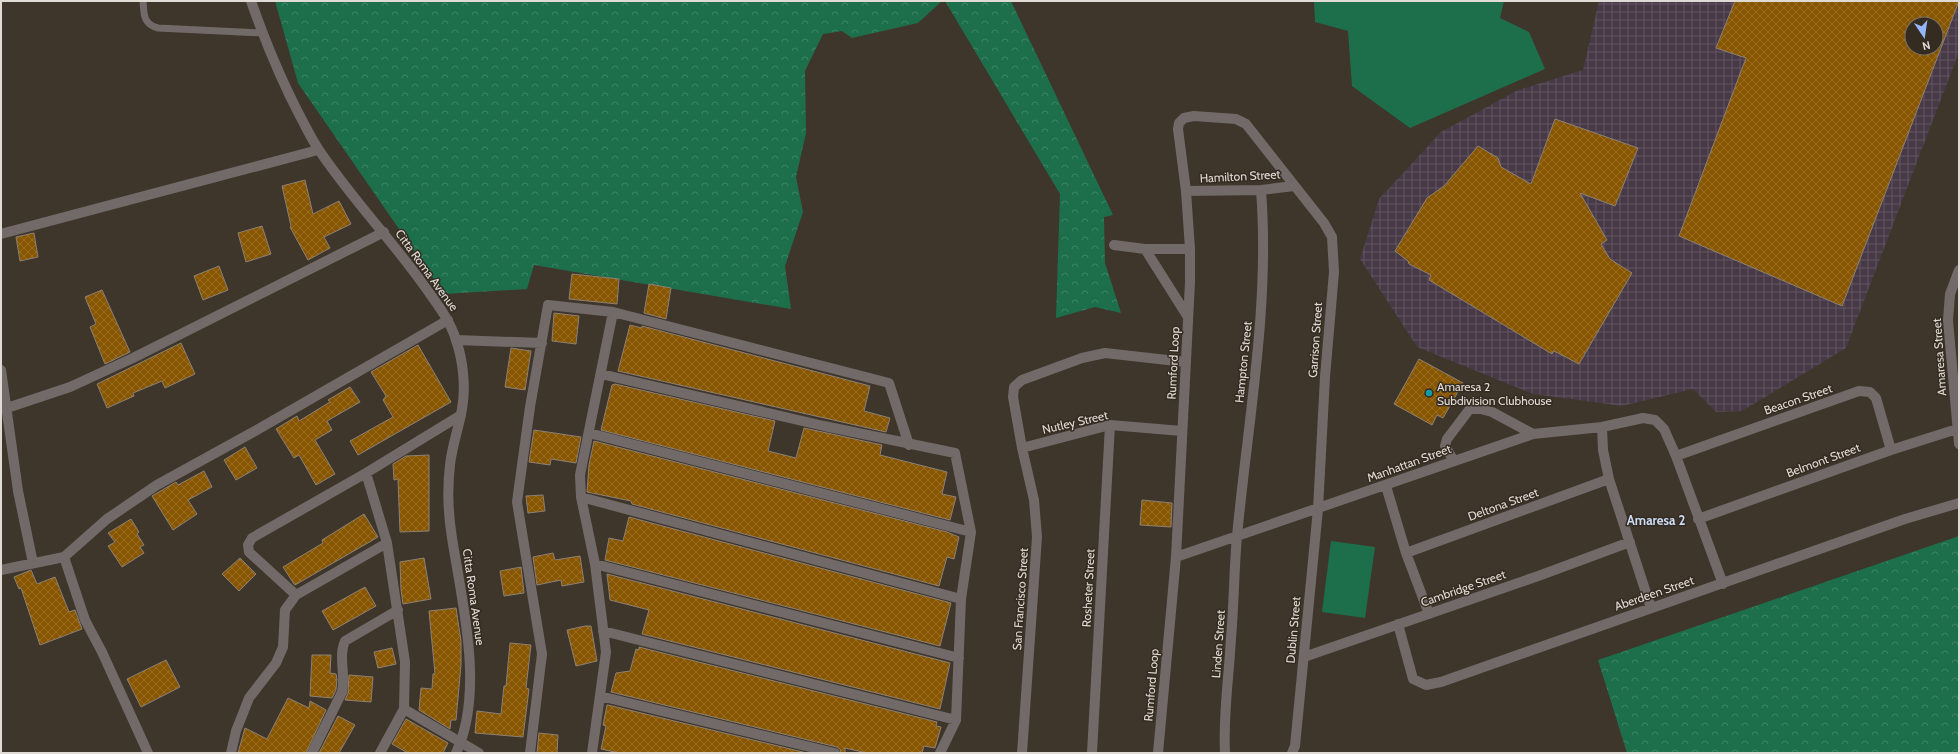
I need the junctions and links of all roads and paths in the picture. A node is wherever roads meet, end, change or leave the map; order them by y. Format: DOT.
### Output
graph roads {
  1 [pos="144,1"];
  2 [pos="251,1"];
  3 [pos="263,33"];
  4 [pos="318,150"];
  5 [pos="1294,186"];
  6 [pos="1261,190"];
  7 [pos="1186,191"];
  8 [pos="384,232"];
  9 [pos="1,234"];
  10 [pos="1114,245"];
  11 [pos="1145,249"];
  12 [pos="1190,249"];
  13 [pos="1959,270"];
  14 [pos="1955,295"];
  15 [pos="613,312"];
  16 [pos="1188,317"];
  17 [pos="448,320"];
  18 [pos="456,340"];
  19 [pos="542,342"];
  20 [pos="1186,362"];
  21 [pos="1,370"];
  22 [pos="601,374"];
  23 [pos="7,408"];
  24 [pos="461,415"];
  25 [pos="1110,425"];
  26 [pos="1602,427"];
  27 [pos="1957,429"];
  28 [pos="1182,431"];
  29 [pos="589,434"];
  30 [pos="1533,434"];
  31 [pos="1959,444"];
  32 [pos="909,445"];
  33 [pos="1022,448"];
  34 [pos="1890,450"];
  35 [pos="1676,456"];
  36 [pos="1454,461"];
  37 [pos="366,473"];
  38 [pos="1609,479"];
  39 [pos="1386,486"];
  40 [pos="581,498"];
  41 [pos="1959,503"];
  42 [pos="1318,509"];
  43 [pos="1698,519"];
  44 [pos="971,532"];
  45 [pos="1237,537"];
  46 [pos="1630,542"];
  47 [pos="387,543"];
  48 [pos="1406,553"];
  49 [pos="64,557"];
  50 [pos="1176,557"];
  51 [pos="33,563"];
  52 [pos="595,564"];
  53 [pos="1,570"];
  54 [pos="1723,584"];
  55 [pos="296,595"];
  56 [pos="961,599"];
  57 [pos="1651,608"];
  58 [pos="398,610"];
  59 [pos="1429,614"];
  60 [pos="1398,624"];
  61 [pos="603,631"];
  62 [pos="1304,657"];
  63 [pos="959,658"];
  64 [pos="600,696"];
  65 [pos="404,709"];
  66 [pos="956,720"];
  67 [pos="461,742"];
  68 [pos="148,753"];
  69 [pos="232,753"];
  70 [pos="312,753"];
  71 [pos="380,753"];
  72 [pos="456,753"];
  73 [pos="479,753"];
  74 [pos="530,753"];
  75 [pos="592,753"];
  76 [pos="835,753"];
  77 [pos="940,753"];
  78 [pos="1022,753"];
  79 [pos="1092,753"];
  80 [pos="1158,753"];
  81 [pos="1226,753"];
  82 [pos="1292,753"];
  1 -- 3 [label="lane"];
  2 -- 3 [label="street, Citta Roma Avenue"];
  3 -- 4 [label="street, Citta Roma Avenue"];
  4 -- 8 [label="street, Citta Roma Avenue"];
  4 -- 9 [label="street"];
  5 -- 6 [label="street, Hamilton Street"];
  5 -- 7 [label="street, Rumford Loop"];
  5 -- 42 [label="street, Garrison Street"];
  6 -- 7 [label="street, Hamilton Street"];
  6 -- 45 [label="street, Hampton Street"];
  7 -- 12 [label="street, Rumford Loop"];
  8 -- 17 [label="street, Citta Roma Avenue"];
  8 -- 23 [label="street"];
  10 -- 11 [label="street"];
  11 -- 12 [label="street"];
  11 -- 16 [label="street"];
  12 -- 16 [label="street, Rumford Loop"];
  13 -- 14 [label="street, Amaresa Street"];
  14 -- 27 [label="street, Amaresa Street"];
  15 -- 19 [label="street"];
  15 -- 22 [label="street"];
  15 -- 32 [label="street"];
  16 -- 20 [label="street, Rumford Loop"];
  17 -- 18 [label="street, Citta Roma Avenue"];
  17 -- 49 [label="street"];
  18 -- 19 [label="street"];
  18 -- 24 [label="street, Citta Roma Avenue"];
  19 -- 74 [label="street"];
  20 -- 28 [label="street, Rumford Loop"];
  20 -- 33 [label="street, San Francisco Street"];
  21 -- 23 [label="street"];
  22 -- 29 [label="street"];
  22 -- 32 [label="street"];
  23 -- 51 [label="street"];
  24 -- 37 [label="street"];
  24 -- 67 [label="street, Citta Roma Avenue"];
  25 -- 28 [label="street, Nutley Street"];
  25 -- 33 [label="street, Nutley Street"];
  25 -- 79 [label="street, Rosheter Street"];
  26 -- 30 [label="street, Manhattan Street"];
  26 -- 35 [label="street, Manhattan Street"];
  26 -- 38 [label="street"];
  27 -- 31 [label="street, Amaresa Street"];
  27 -- 34 [label="street, Belmont Street"];
  28 -- 50 [label="street, Rumford Loop"];
  29 -- 40 [label="street"];
  29 -- 44 [label="street"];
  30 -- 36 [label="street, Manhattan Street"];
  30 -- 36 [label="street"];
  32 -- 44 [label="street"];
  33 -- 78 [label="street, San Francisco Street"];
  34 -- 35 [label="street, Beacon Street"];
  34 -- 43 [label="street, Belmont Street"];
  35 -- 43 [label="street"];
  36 -- 39 [label="street, Manhattan Street"];
  37 -- 47 [label="street"];
  37 -- 55 [label="street"];
  38 -- 46 [label="street"];
  38 -- 48 [label="street, Deltona Street"];
  39 -- 42 [label="street, Manhattan Street"];
  39 -- 48 [label="street"];
  40 -- 52 [label="street"];
  40 -- 56 [label="street"];
  41 -- 54 [label="street, Aberdeen Street"];
  42 -- 45 [label="street, Manhattan Street"];
  42 -- 62 [label="street, Dublin Street"];
  43 -- 54 [label="street"];
  44 -- 56 [label="street"];
  45 -- 50 [label="street, Manhattan Street"];
  45 -- 81 [label="street, Linden Street"];
  46 -- 57 [label="street"];
  46 -- 59 [label="street, Cambridge Street"];
  47 -- 55 [label="street"];
  47 -- 58 [label="street"];
  48 -- 59 [label="street"];
  49 -- 51 [label="street"];
  49 -- 68 [label="street"];
  50 -- 80 [label="street, Rumford Loop"];
  51 -- 53 [label="street"];
  52 -- 61 [label="street"];
  52 -- 63 [label="street"];
  54 -- 57 [label="street, Aberdeen Street"];
  55 -- 69 [label="street"];
  56 -- 63 [label="street"];
  57 -- 60 [label="street, Aberdeen Street"];
  58 -- 65 [label="street"];
  58 -- 70 [label="street"];
  59 -- 60 [label="street, Cambridge Street"];
  60 -- 62 [label="street, Cambridge Street"];
  61 -- 64 [label="street"];
  61 -- 66 [label="street"];
  62 -- 82 [label="street, Dublin Street"];
  63 -- 66 [label="street"];
  64 -- 75 [label="street"];
  64 -- 76 [label="street"];
  65 -- 67 [label="street"];
  65 -- 71 [label="street"];
  66 -- 77 [label="street"];
  67 -- 72 [label="street, Citta Roma Avenue"];
  67 -- 73 [label="street"];
}
